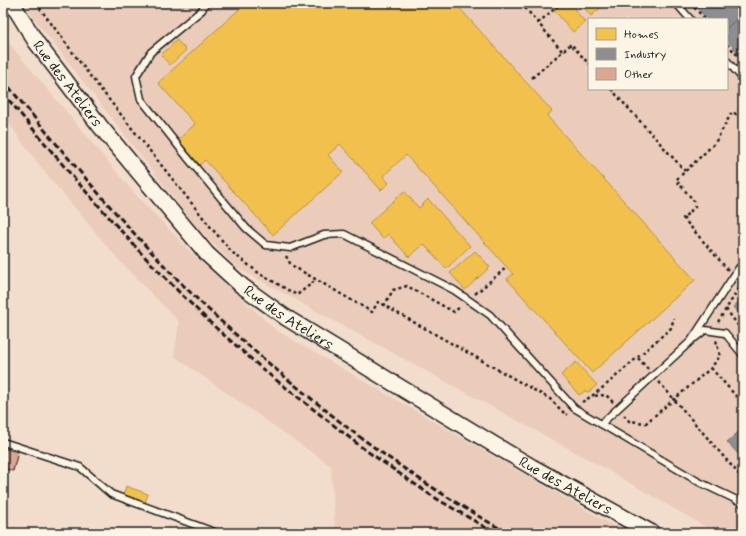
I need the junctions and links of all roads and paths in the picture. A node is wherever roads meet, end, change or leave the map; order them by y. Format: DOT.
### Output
graph roads {
  1 [pos="12,3"];
  2 [pos="36,3"];
  3 [pos="205,3"];
  4 [pos="521,3"];
  5 [pos="561,3"];
  6 [pos="676,3"];
  7 [pos="690,3"];
  8 [pos="689,18"];
  9 [pos="704,18"];
  10 [pos="538,23"];
  11 [pos="728,45"];
  12 [pos="562,51"];
  13 [pos="728,62"];
  14 [pos="743,62"];
  15 [pos="588,63"];
  16 [pos="532,78"];
  17 [pos="743,79"];
  18 [pos="612,90"];
  19 [pos="743,107"];
  20 [pos="685,171"];
  21 [pos="282,247"];
  22 [pos="743,264"];
  23 [pos="734,276"];
  24 [pos="316,280"];
  25 [pos="742,284"];
  26 [pos="726,309"];
  27 [pos="674,318"];
  28 [pos="714,332"];
  29 [pos="743,332"];
  30 [pos="690,341"];
  31 [pos="743,355"];
  32 [pos="711,368"];
  33 [pos="653,376"];
  34 [pos="606,385"];
  35 [pos="606,395"];
  36 [pos="592,396"];
  37 [pos="674,399"];
  38 [pos="743,404"];
  39 [pos="574,408"];
  40 [pos="601,424"];
  41 [pos="3,442"];
  42 [pos="743,479"];
  43 [pos="743,504"];
  44 [pos="217,533"];
  45 [pos="652,533"];
  1 -- 45 [label="street, Rue des Ateliers"];
  2 -- 24 [label="path"];
  3 -- 21 [label="lane"];
  4 -- 10 [label="path"];
  5 -- 10 [label="path"];
  6 -- 8 [label="lane"];
  7 -- 9 [label="path"];
  10 -- 12 [label="path"];
  11 -- 14 [label="path"];
  12 -- 15 [label="path"];
  12 -- 16 [label="path"];
  13 -- 17 [label="lane"];
  18 -- 20 [label="path"];
  19 -- 20 [label="path"];
  20 -- 23 [label="path"];
  21 -- 24 [label="path"];
  21 -- 39 [label="lane"];
  22 -- 23 [label="lane"];
  23 -- 25 [label="path"];
  23 -- 30 [label="lane"];
  24 -- 39 [label="path"];
  25 -- 26 [label="path"];
  26 -- 28 [label="path"];
  26 -- 29 [label="path"];
  27 -- 33 [label="path"];
  28 -- 30 [label="lane"];
  28 -- 31 [label="lane"];
  28 -- 32 [label="path"];
  30 -- 33 [label="lane"];
  32 -- 37 [label="path"];
  32 -- 38 [label="path"];
  33 -- 37 [label="path"];
  33 -- 40 [label="lane"];
  34 -- 35 [label="path"];
  36 -- 39 [label="path"];
  37 -- 42 [label="path"];
  39 -- 40 [label="lane"];
  40 -- 43 [label="lane"];
  41 -- 44 [label="lane"];
}
